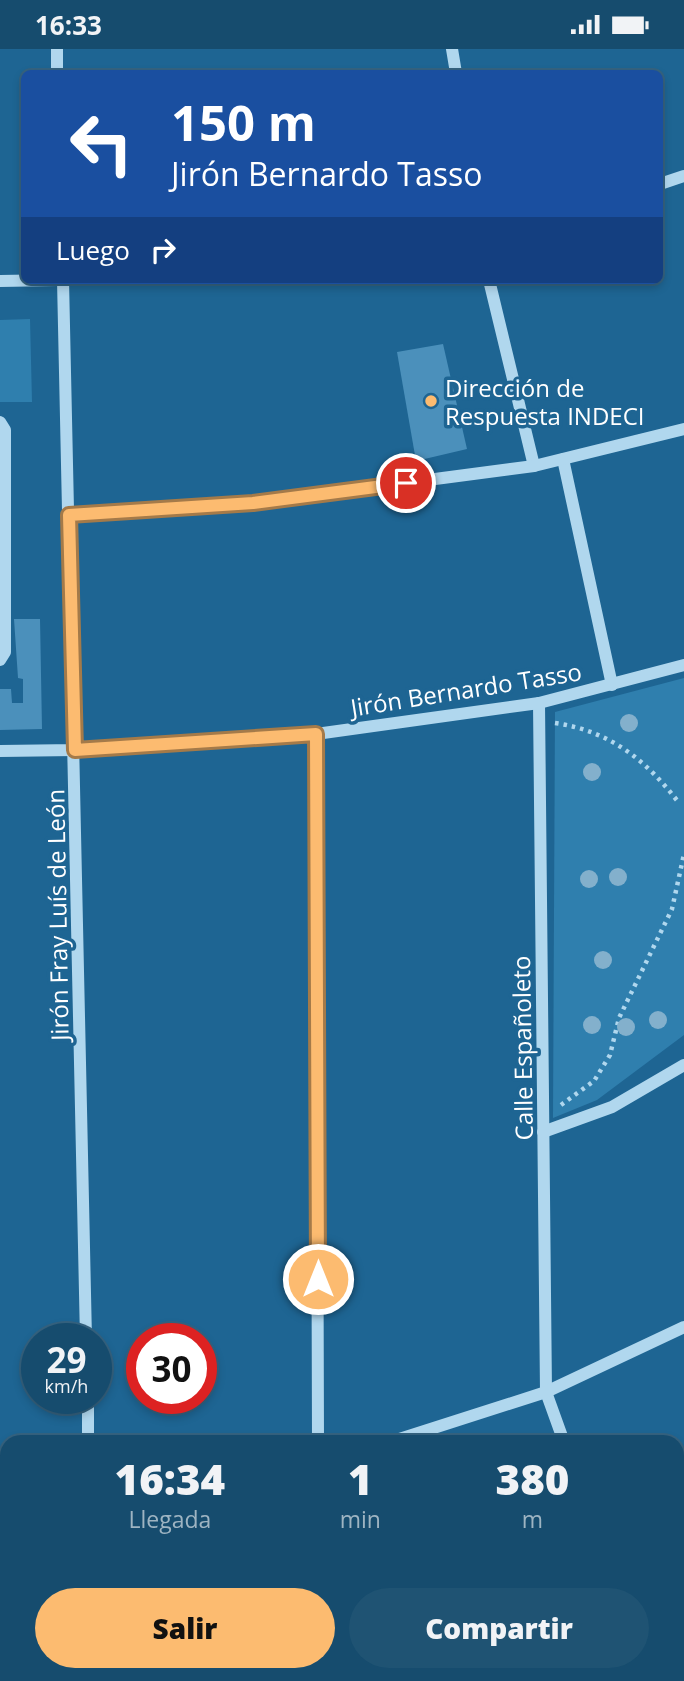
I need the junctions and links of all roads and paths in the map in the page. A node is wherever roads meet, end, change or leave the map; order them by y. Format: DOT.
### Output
graph roads {
  1 [pos="57,49"];
  2 [pos="452,49"];
  3 [pos="57,70"];
  4 [pos="456,70"];
  5 [pos="684,176"];
  6 [pos="663,183"];
  7 [pos="0,281"];
  8 [pos="21,281"];
  9 [pos="63,284"];
  10 [pos="490,284"];
  11 [pos="0,422"];
  12 [pos="684,429"];
  13 [pos="563,459"];
  14 [pos="534,466"];
  15 [pos="69,515"];
  16 [pos="0,660"];
  17 [pos="684,664"];
  18 [pos="612,685"];
  19 [pos="539,703"];
  20 [pos="539,720"];
  21 [pos="316,734"];
  22 [pos="75,750"];
  23 [pos="0,751"];
  24 [pos="679,803"];
  25 [pos="684,854"];
  26 [pos="684,1065"];
  27 [pos="543,1125"];
  28 [pos="86,1323"];
  29 [pos="684,1327"];
  30 [pos="547,1392"];
  31 [pos="88,1414"];
  32 [pos="88,1435"];
  33 [pos="318,1435"];
  34 [pos="412,1435"];
  35 [pos="562,1435"];
  1 -- 3 [label="street"];
  2 -- 4 [label="street"];
  5 -- 6 [label="street"];
  7 -- 8 [label="street"];
  9 -- 15 [label="street, Jirón Fray Luís de León"];
  10 -- 14 [label="street"];
  11 -- 16 [label="street"];
  12 -- 13 [label="street"];
  13 -- 14 [label="street"];
  13 -- 18 [label="street"];
  14 -- 15 [label="street"];
  15 -- 22 [label="street, Jirón Fray Luís de León"];
  17 -- 18 [label="street, Jirón Bernardo Tasso"];
  18 -- 19 [label="street, Jirón Bernardo Tasso"];
  19 -- 20 [label="street, Calle Españoleto"];
  19 -- 21 [label="street, Jirón Bernardo Tasso"];
  20 -- 24 [label="path"];
  20 -- 27 [label="street, Calle Españoleto"];
  21 -- 22 [label="street, Jirón Bernardo Tasso"];
  21 -- 33 [label="street"];
  22 -- 23 [label="street, Jirón Bernardo Tasso"];
  22 -- 28 [label="street, Jirón Fray Luís de León"];
  25 -- 27 [label="path"];
  26 -- 27 [label="street"];
  27 -- 30 [label="street, Calle Españoleto"];
  29 -- 30 [label="street"];
  30 -- 34 [label="street"];
  30 -- 35 [label="street, Calle Españoleto"];
  31 -- 32 [label="street"];
}
